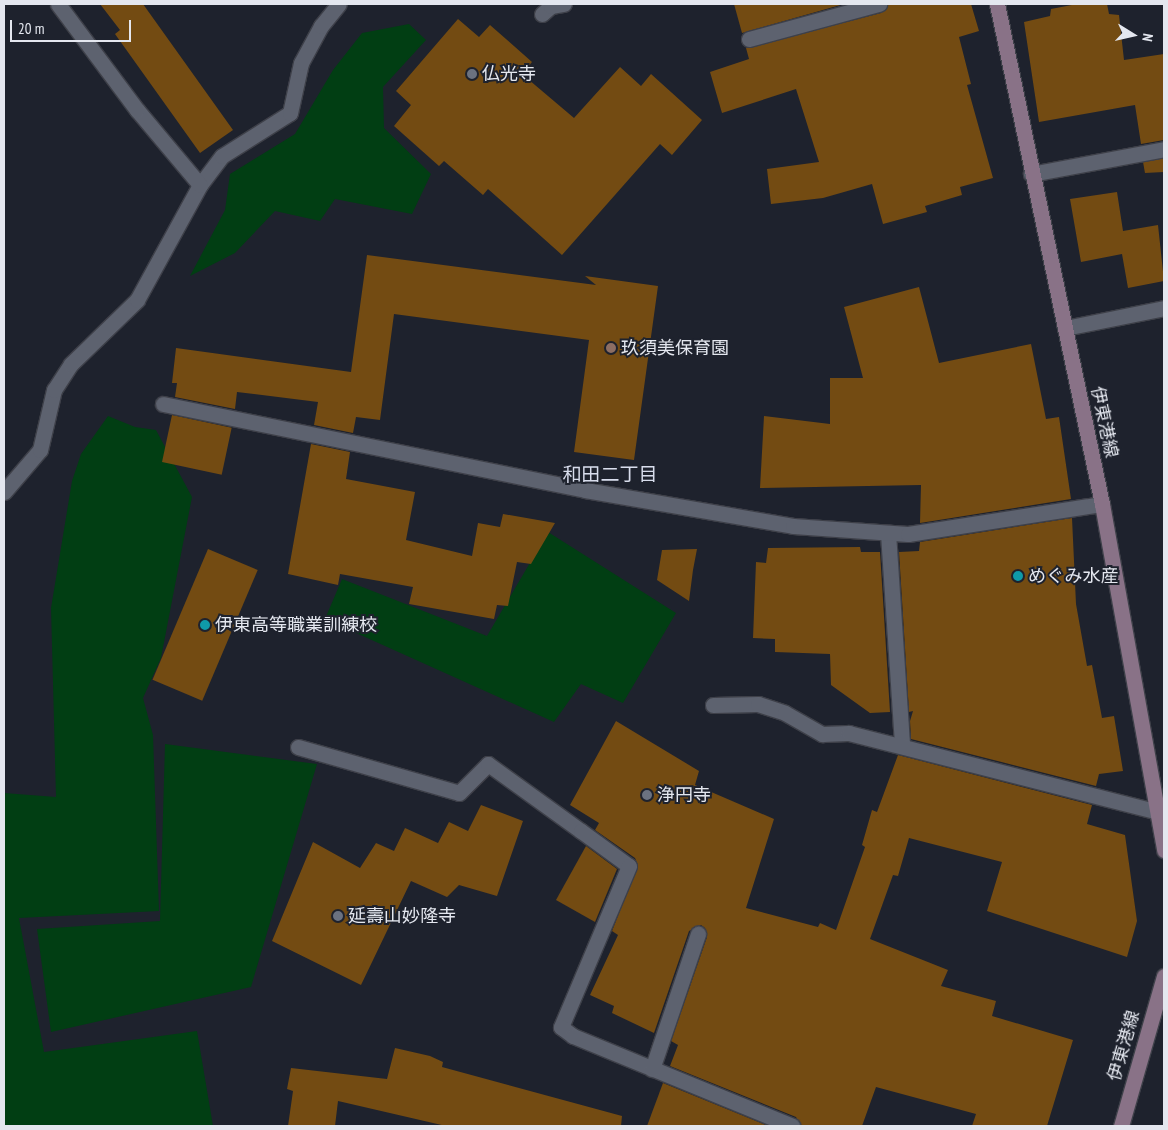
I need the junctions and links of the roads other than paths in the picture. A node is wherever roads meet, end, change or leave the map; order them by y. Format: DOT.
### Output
graph roads {
  1 [pos="58,4"];
  2 [pos="339,4"];
  3 [pos="564,4"];
  4 [pos="879,4"];
  5 [pos="997,4"];
  6 [pos="542,14"];
  7 [pos="749,39"];
  8 [pos="1164,149"];
  9 [pos="1031,174"];
  10 [pos="200,185"];
  11 [pos="1164,308"];
  12 [pos="1066,328"];
  13 [pos="163,404"];
  14 [pos="4,492"];
  15 [pos="1102,504"];
  16 [pos="888,532"];
  17 [pos="713,705"];
  18 [pos="902,746"];
  19 [pos="298,747"];
  20 [pos="1158,812"];
  21 [pos="1163,840"];
  22 [pos="698,934"];
  23 [pos="1164,976"];
  24 [pos="652,1069"];
  25 [pos="792,1126"];
  26 [pos="1121,1126"];
  1 -- 10 [label="street"];
  2 -- 10 [label="street"];
  3 -- 6 [label="street"];
  4 -- 7 [label="street"];
  5 -- 9 [label="main road, 伊東港線"];
  8 -- 9 [label="street"];
  9 -- 12 [label="main road, 伊東港線"];
  10 -- 14 [label="street"];
  11 -- 12 [label="street"];
  12 -- 15 [label="main road, 伊東港線"];
  13 -- 16 [label="street"];
  15 -- 16 [label="street"];
  15 -- 20 [label="main road, 伊東港線"];
  16 -- 18 [label="street"];
  17 -- 18 [label="street"];
  18 -- 20 [label="street"];
  19 -- 24 [label="street"];
  20 -- 21 [label="main road, 伊東港線"];
  22 -- 24 [label="street"];
  23 -- 26 [label="main road, 伊東港線"];
  24 -- 25 [label="street"];
}
